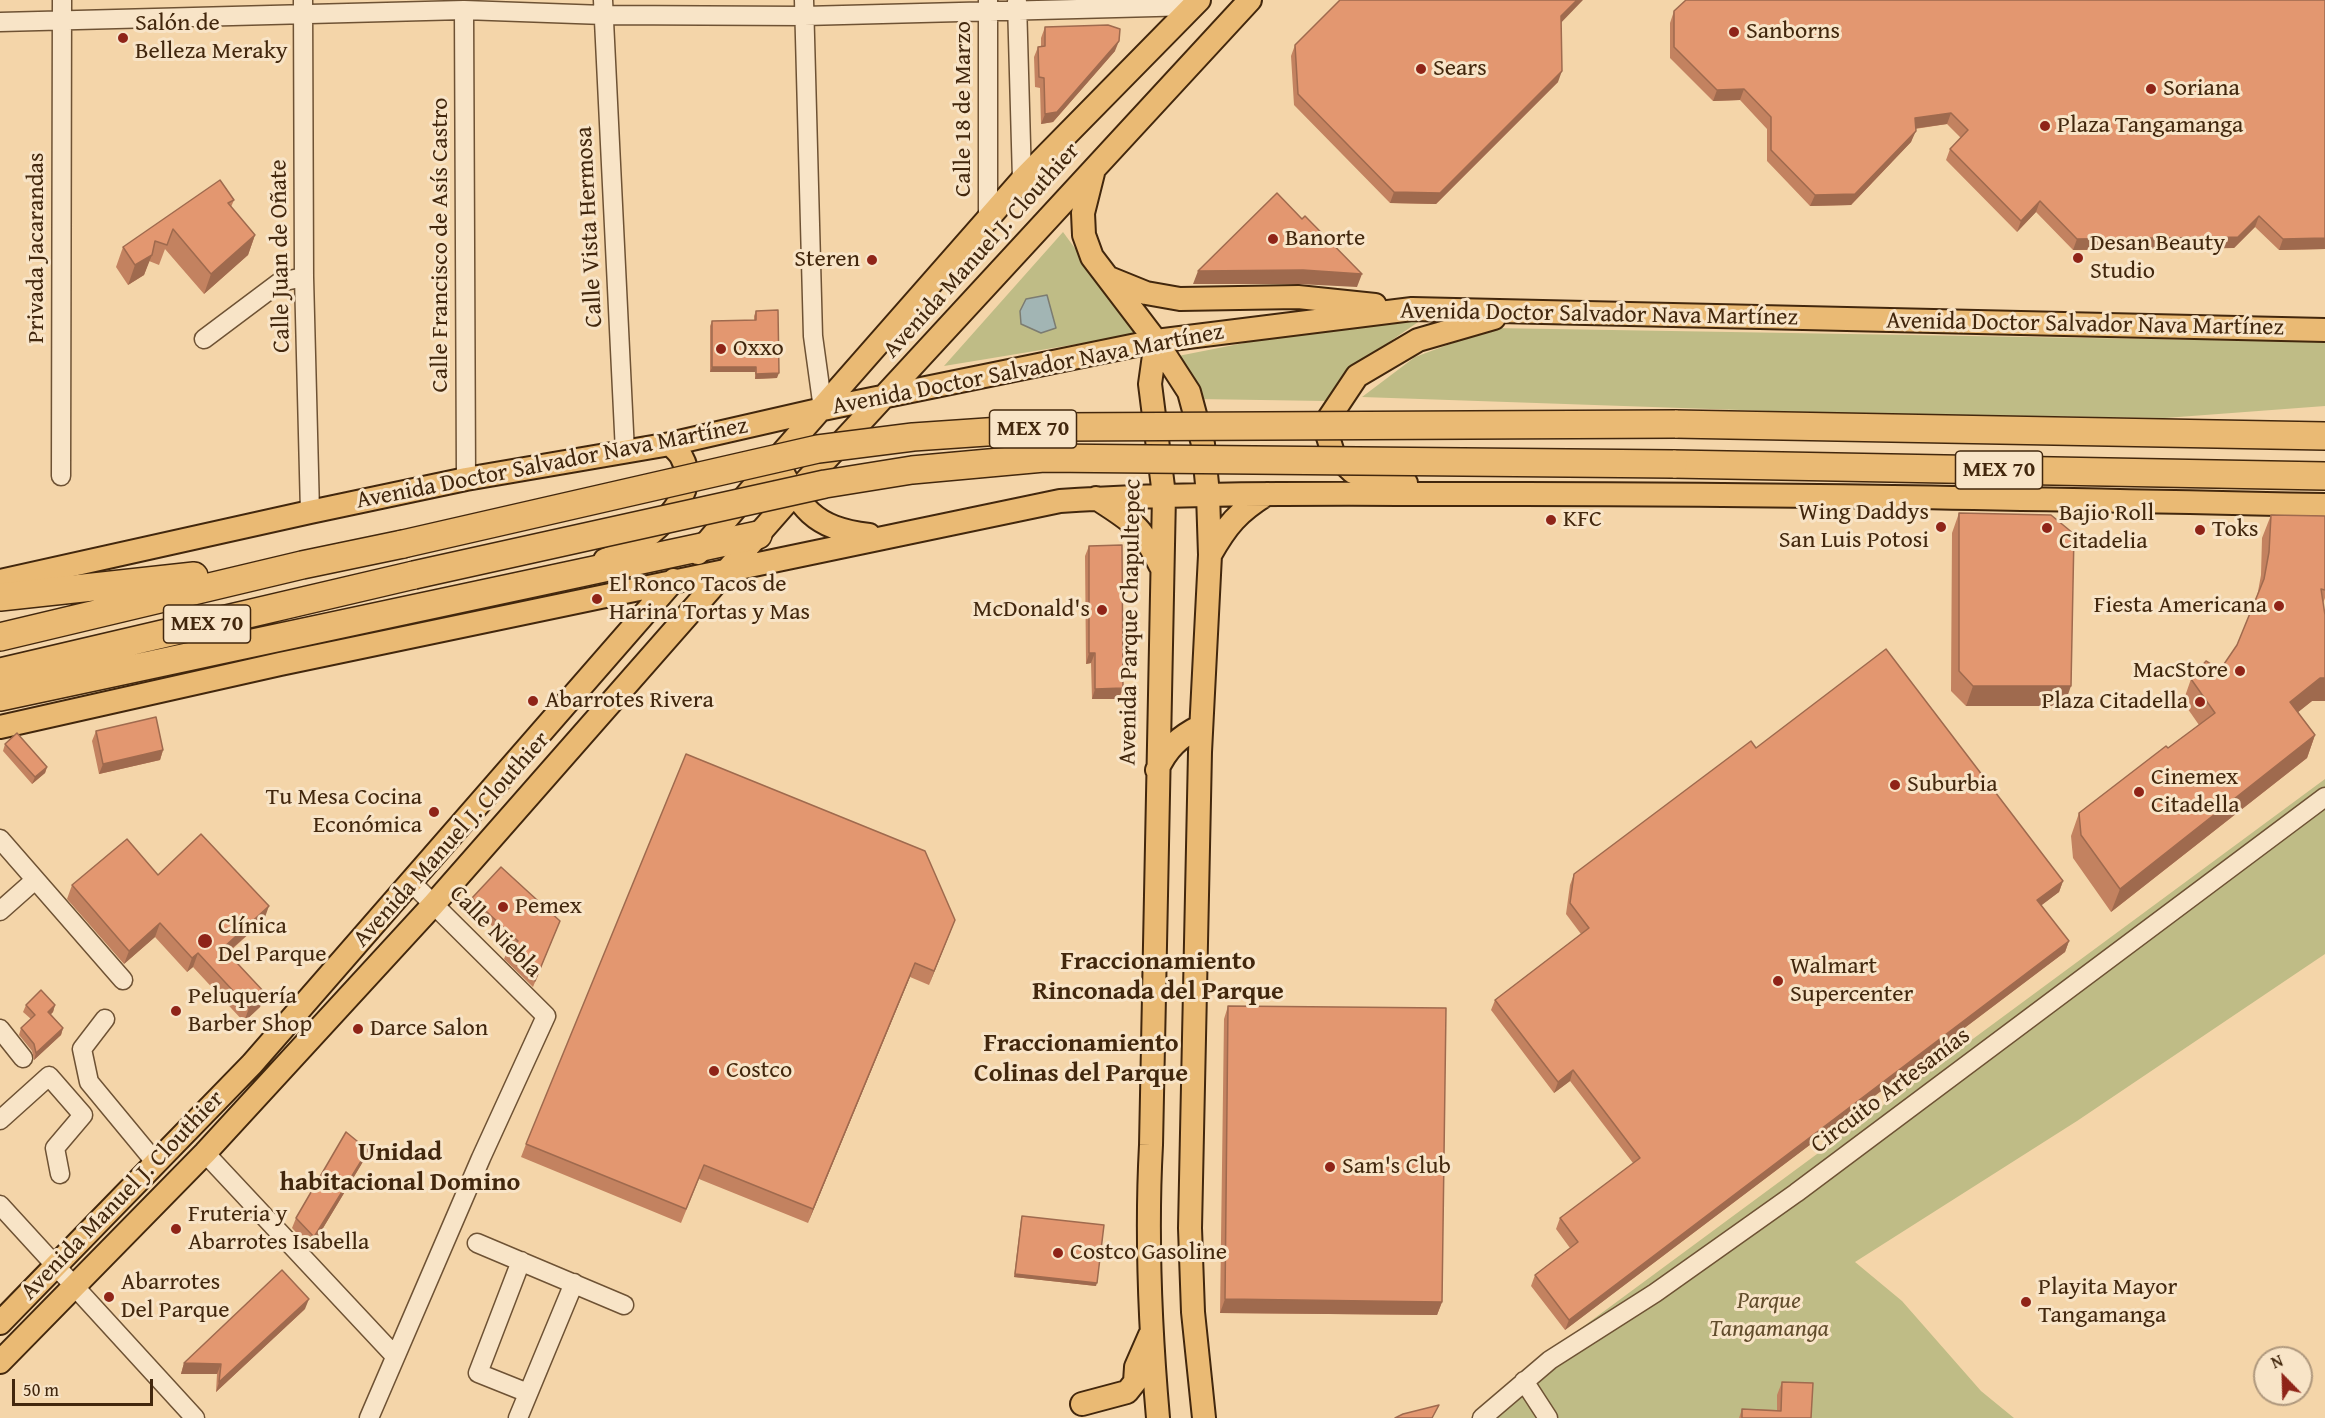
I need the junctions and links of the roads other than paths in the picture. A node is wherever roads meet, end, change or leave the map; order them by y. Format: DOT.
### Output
graph roads {
  1 [pos="62,0"];
  2 [pos="1250,0"];
  3 [pos="1196,2"];
  4 [pos="988,6"];
  5 [pos="1017,6"];
  6 [pos="303,7"];
  7 [pos="603,8"];
  8 [pos="804,8"];
  9 [pos="464,10"];
  10 [pos="62,20"];
  11 [pos="0,22"];
  12 [pos="1216,38"];
  13 [pos="1095,168"];
  14 [pos="1022,180"];
  15 [pos="988,217"];
  16 [pos="303,277"];
  17 [pos="1108,277"];
  18 [pos="1412,309"];
  19 [pos="1515,312"];
  20 [pos="2325,330"];
  21 [pos="204,339"];
  22 [pos="1156,341"];
  23 [pos="885,397"];
  24 [pos="823,409"];
  25 [pos="2325,420"];
  26 [pos="2215,434"];
  27 [pos="2325,435"];
  28 [pos="670,444"];
  29 [pos="625,452"];
  30 [pos="776,460"];
  31 [pos="2252,474"];
  32 [pos="61,476"];
  33 [pos="2325,476"];
  34 [pos="466,479"];
  35 [pos="2325,488"];
  36 [pos="1269,493"];
  37 [pos="794,494"];
  38 [pos="1208,494"];
  39 [pos="1462,494"];
  40 [pos="1164,495"];
  41 [pos="1096,498"];
  42 [pos="2325,505"];
  43 [pos="310,512"];
  44 [pos="758,535"];
  45 [pos="882,537"];
  46 [pos="703,547"];
  47 [pos="1210,555"];
  48 [pos="302,565"];
  49 [pos="1162,569"];
  50 [pos="728,570"];
  51 [pos="555,577"];
  52 [pos="0,581"];
  53 [pos="672,582"];
  54 [pos="0,597"];
  55 [pos="0,637"];
  56 [pos="231,646"];
  57 [pos="280,664"];
  58 [pos="0,672"];
  59 [pos="66,681"];
  60 [pos="0,697"];
  61 [pos="6,726"];
  62 [pos="1201,726"];
  63 [pos="1157,770"];
  64 [pos="2325,797"];
  65 [pos="0,839"];
  66 [pos="35,880"];
  67 [pos="411,882"];
  68 [pos="433,904"];
  69 [pos="0,911"];
  70 [pos="123,980"];
  71 [pos="105,1018"];
  72 [pos="0,1029"];
  73 [pos="23,1058"];
  74 [pos="0,1120"];
  75 [pos="205,1153"];
  76 [pos="156,1163"];
  77 [pos="60,1174"];
  78 [pos="0,1205"];
  79 [pos="477,1243"];
  80 [pos="521,1261"];
  81 [pos="56,1266"];
  82 [pos="574,1283"];
  83 [pos="74,1287"];
  84 [pos="624,1305"];
  85 [pos="0,1323"];
  86 [pos="1150,1333"];
  87 [pos="395,1356"];
  88 [pos="0,1362"];
  89 [pos="1524,1381"];
  90 [pos="528,1393"];
  91 [pos="1082,1404"];
  92 [pos="195,1418"];
  93 [pos="369,1418"];
  94 [pos="518,1418"];
  95 [pos="1158,1418"];
  96 [pos="1204,1418"];
  97 [pos="1482,1418"];
  98 [pos="1548,1418"];
  1 -- 10 [label="street, Privada Jacarandas"];
  2 -- 12 [label="main road, Avenida Manuel J. Clouthier"];
  3 -- 5 [label="street"];
  3 -- 12 [label="main road"];
  3 -- 14 [label="main road, Avenida Manuel J. Clouthier"];
  4 -- 5 [label="street"];
  4 -- 8 [label="street"];
  4 -- 15 [label="street, Calle 18 de Marzo"];
  5 -- 14 [label="street"];
  6 -- 9 [label="street"];
  6 -- 10 [label="street"];
  6 -- 16 [label="street, Calle Juan de Oñate"];
  7 -- 8 [label="street"];
  7 -- 9 [label="street"];
  7 -- 29 [label="street, Calle Vista Hermosa"];
  8 -- 24 [label="street"];
  9 -- 34 [label="street, Calle Francisco de Asís Castro"];
  10 -- 11 [label="street"];
  10 -- 32 [label="street, Privada Jacarandas"];
  12 -- 13 [label="main road, Avenida Manuel J. Clouthier"];
  13 -- 17 [label="main road"];
  13 -- 23 [label="main road, Avenida Manuel J. Clouthier"];
  14 -- 15 [label="main road, Avenida Manuel J. Clouthier"];
  15 -- 24 [label="main road, Avenida Manuel J. Clouthier"];
  16 -- 21 [label="street"];
  16 -- 43 [label="street, Calle Juan de Oñate"];
  17 -- 18 [label="main road"];
  17 -- 22 [label="main road"];
  18 -- 19 [label="main road, Avenida Doctor Salvador Nava Martínez"];
  18 -- 22 [label="main road, Avenida Doctor Salvador Nava Martínez"];
  19 -- 20 [label="main road, Avenida Doctor Salvador Nava Martínez"];
  19 -- 39 [label="main road"];
  22 -- 23 [label="main road, Avenida Doctor Salvador Nava Martínez"];
  22 -- 38 [label="main road"];
  22 -- 40 [label="main road, Avenida Parque Chapultepec"];
  23 -- 24 [label="main road, Avenida Doctor Salvador Nava Martínez"];
  23 -- 37 [label="main road, Avenida Manuel J. Clouthier"];
  24 -- 28 [label="main road, Avenida Doctor Salvador Nava Martínez"];
  24 -- 30 [label="main road, Avenida Manuel J. Clouthier"];
  25 -- 26 [label="highway"];
  26 -- 27 [label="highway, Avenida Doctor Salvador Nava Martínez / MEX 70"];
  26 -- 48 [label="highway, Avenida Doctor Salvador Nava Martínez / MEX 70, bridge"];
  28 -- 29 [label="main road, Avenida Doctor Salvador Nava Martínez"];
  28 -- 51 [label="main road"];
  29 -- 34 [label="main road, Avenida Doctor Salvador Nava Martínez"];
  30 -- 37 [label="main road"];
  30 -- 46 [label="main road, Avenida Manuel J. Clouthier"];
  31 -- 33 [label="highway, MEX 70"];
  31 -- 35 [label="highway"];
  31 -- 58 [label="highway, MEX 70, bridge"];
  34 -- 43 [label="main road, Avenida Doctor Salvador Nava Martínez"];
  36 -- 38 [label="main road"];
  36 -- 39 [label="main road"];
  36 -- 47 [label="main road"];
  37 -- 44 [label="main road, Avenida Manuel J. Clouthier"];
  37 -- 45 [label="main road"];
  38 -- 40 [label="main road"];
  38 -- 47 [label="main road"];
  39 -- 42 [label="main road"];
  40 -- 41 [label="main road"];
  40 -- 49 [label="main road, Avenida Parque Chapultepec"];
  41 -- 45 [label="main road"];
  41 -- 49 [label="main road"];
  43 -- 52 [label="main road, Avenida Doctor Salvador Nava Martínez"];
  44 -- 46 [label="highway"];
  44 -- 50 [label="main road, Avenida Manuel J. Clouthier"];
  45 -- 50 [label="main road"];
  46 -- 51 [label="highway"];
  46 -- 53 [label="main road, Avenida Manuel J. Clouthier"];
  47 -- 62 [label="main road"];
  48 -- 54 [label="highway"];
  48 -- 55 [label="highway, Avenida Doctor Salvador Nava Martínez / MEX 70"];
  49 -- 63 [label="main road, Avenida Parque Chapultepec"];
  50 -- 53 [label="main road"];
  50 -- 68 [label="main road, Avenida Manuel J. Clouthier"];
  51 -- 56 [label="highway"];
  53 -- 57 [label="main road"];
  53 -- 67 [label="main road, Avenida Manuel J. Clouthier"];
  56 -- 57 [label="main road"];
  56 -- 59 [label="highway"];
  57 -- 61 [label="main road"];
  59 -- 60 [label="highway"];
  59 -- 61 [label="main road"];
  62 -- 63 [label="main road"];
  62 -- 96 [label="main road"];
  63 -- 86 [label="main road, Avenida Parque Chapultepec"];
  64 -- 89 [label="street, Circuito Artesanías"];
  65 -- 66 [label="street"];
  66 -- 69 [label="street"];
  66 -- 70 [label="street"];
  67 -- 68 [label="street, Calle Niebla"];
  67 -- 76 [label="main road, Avenida Manuel J. Clouthier"];
  68 -- 75 [label="main road, Avenida Manuel J. Clouthier"];
  68 -- 87 [label="street, Calle Niebla"];
  71 -- 76 [label="street"];
  72 -- 73 [label="street"];
  74 -- 77 [label="street"];
  75 -- 83 [label="main road, Avenida Manuel J. Clouthier"];
  75 -- 87 [label="street"];
  76 -- 81 [label="main road, Avenida Manuel J. Clouthier"];
  78 -- 81 [label="street"];
  79 -- 80 [label="street"];
  80 -- 82 [label="street"];
  80 -- 90 [label="street"];
  81 -- 83 [label="street"];
  81 -- 85 [label="main road, Avenida Manuel J. Clouthier"];
  82 -- 84 [label="street"];
  82 -- 90 [label="street"];
  83 -- 88 [label="main road, Avenida Manuel J. Clouthier"];
  83 -- 92 [label="street"];
  86 -- 91 [label="main road"];
  86 -- 95 [label="main road, Avenida Parque Chapultepec"];
  87 -- 93 [label="street"];
  89 -- 97 [label="street, Circuito Artesanías"];
  89 -- 98 [label="street"];
  90 -- 94 [label="street"];
}
